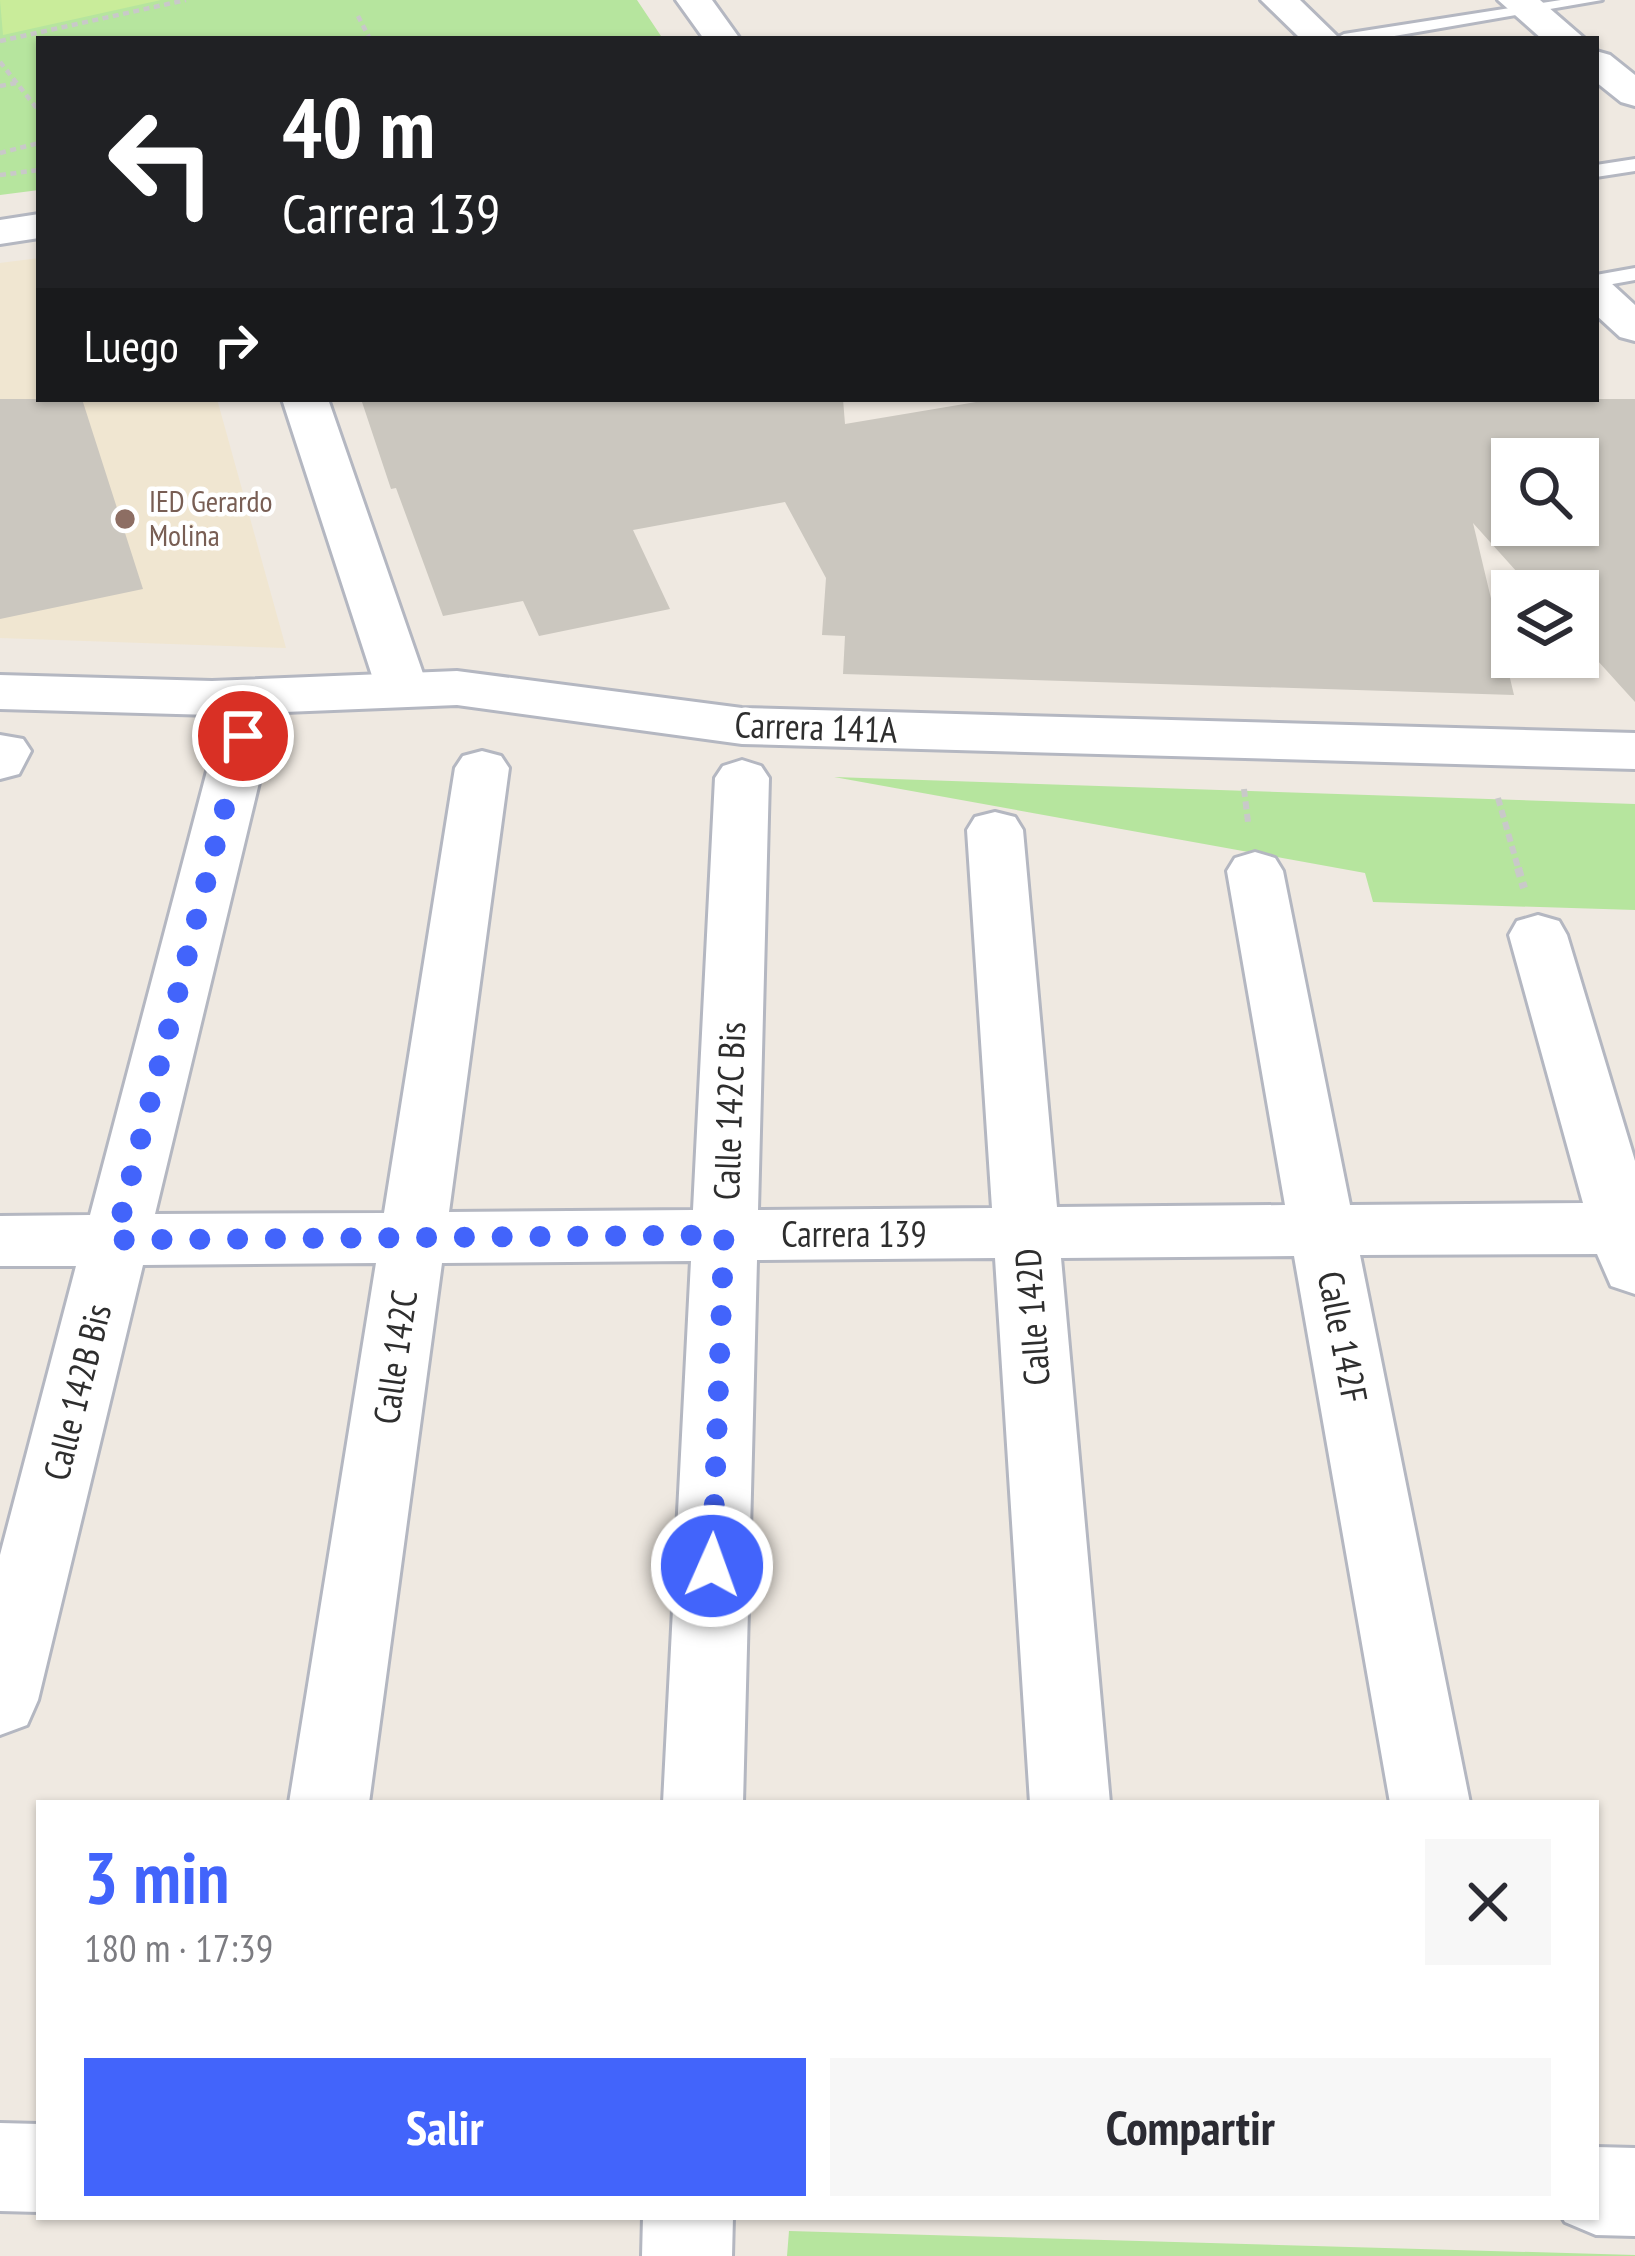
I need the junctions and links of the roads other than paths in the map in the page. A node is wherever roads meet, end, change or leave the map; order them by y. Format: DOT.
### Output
graph roads {
  1 [pos="694,0"];
  2 [pos="1279,0"];
  3 [pos="1594,0"];
  4 [pos="1523,5"];
  5 [pos="720,36"];
  6 [pos="1319,36"];
  7 [pos="1360,36"];
  8 [pos="1562,36"];
  9 [pos="1635,165"];
  10 [pos="1599,171"];
  11 [pos="36,226"];
  12 [pos="0,232"];
  13 [pos="1635,274"];
  14 [pos="1599,280"];
  15 [pos="1599,295"];
  16 [pos="1635,328"];
  17 [pos="306,402"];
  18 [pos="402,688"];
  19 [pos="0,692"];
  20 [pos="243,736"];
  21 [pos="1635,751"];
  22 [pos="482,768"];
  23 [pos="742,778"];
  24 [pos="994,830"];
  25 [pos="1255,871"];
  26 [pos="1538,935"];
  27 [pos="1323,1231"];
  28 [pos="1026,1233"];
  29 [pos="724,1235"];
  30 [pos="412,1237"];
  31 [pos="0,1240"];
  32 [pos="115,1240"];
  33 [pos="1631,1242"];
  34 [pos="0,1700"];
  35 [pos="329,1800"];
  36 [pos="703,1800"];
  37 [pos="1070,1800"];
  38 [pos="1429,1800"];
  39 [pos="0,2167"];
  40 [pos="36,2168"];
  41 [pos="1599,2191"];
  42 [pos="1635,2192"];
  43 [pos="688,2220"];
  44 [pos="687,2256"];
  1 -- 5 [label="street"];
  2 -- 6 [label="street"];
  3 -- 4 [label="lane"];
  4 -- 7 [label="lane"];
  4 -- 8 [label="street"];
  9 -- 10 [label="lane"];
  11 -- 12 [label="street"];
  13 -- 14 [label="lane"];
  15 -- 16 [label="street"];
  17 -- 18 [label="street"];
  18 -- 19 [label="street, Carrera 141A"];
  18 -- 21 [label="street, Carrera 141A"];
  20 -- 32 [label="street, Calle 142B Bis"];
  22 -- 30 [label="street, Calle 142C"];
  23 -- 29 [label="street, Calle 142C Bis"];
  24 -- 28 [label="street, Calle 142D"];
  25 -- 27 [label="street, Calle 142F"];
  26 -- 33 [label="street"];
  27 -- 28 [label="street, Carrera 139"];
  27 -- 33 [label="street, Carrera 139"];
  27 -- 38 [label="street, Calle 142F"];
  28 -- 29 [label="street, Carrera 139"];
  28 -- 37 [label="street, Calle 142D"];
  29 -- 30 [label="street, Carrera 139"];
  29 -- 36 [label="street, Calle 142C Bis"];
  30 -- 32 [label="street, Carrera 139"];
  30 -- 35 [label="street, Calle 142C"];
  31 -- 32 [label="street, Carrera 139"];
  32 -- 34 [label="street, Calle 142B Bis"];
  39 -- 40 [label="street"];
  41 -- 42 [label="street"];
  43 -- 44 [label="street"];
}
